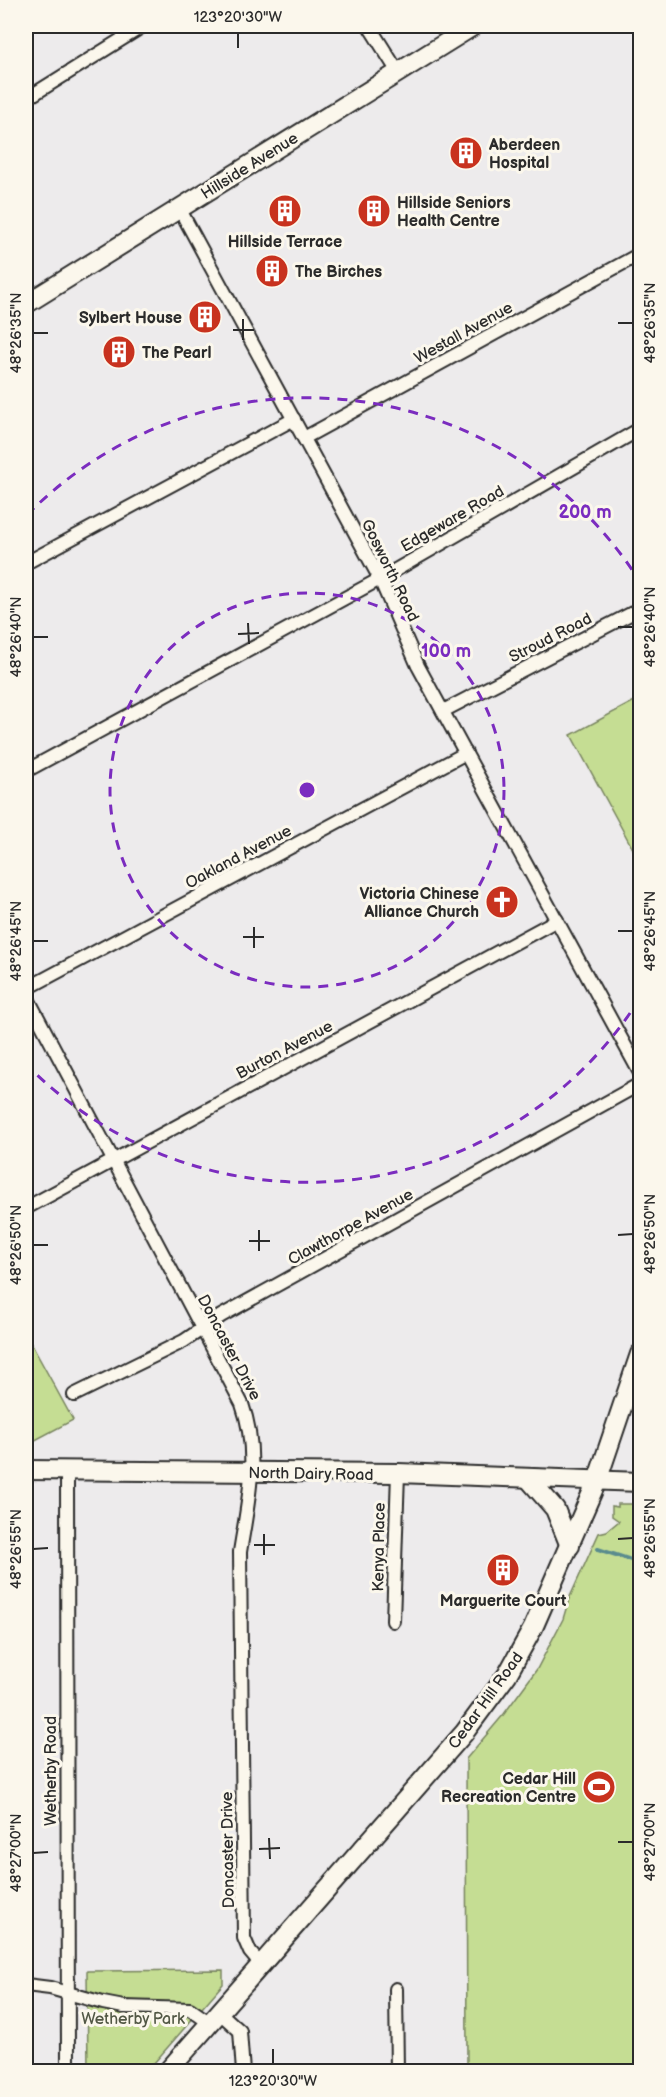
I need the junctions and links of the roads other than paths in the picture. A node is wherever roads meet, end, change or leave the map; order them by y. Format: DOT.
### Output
graph roads {
  1 [pos="143,26"];
  2 [pos="369,26"];
  3 [pos="473,26"];
  4 [pos="398,72"];
  5 [pos="26,99"];
  6 [pos="179,208"];
  7 [pos="638,255"];
  8 [pos="26,303"];
  9 [pos="294,419"];
  10 [pos="640,429"];
  11 [pos="304,438"];
  12 [pos="26,563"];
  13 [pos="380,579"];
  14 [pos="640,609"];
  15 [pos="443,711"];
  16 [pos="466,753"];
  17 [pos="26,771"];
  18 [pos="557,920"];
  19 [pos="26,989"];
  20 [pos="26,995"];
  21 [pos="640,1073"];
  22 [pos="640,1084"];
  23 [pos="112,1160"];
  24 [pos="26,1208"];
  25 [pos="202,1330"];
  26 [pos="639,1364"];
  27 [pos="74,1395"];
  28 [pos="26,1470"];
  29 [pos="67,1471"];
  30 [pos="252,1472"];
  31 [pos="398,1473"];
  32 [pos="528,1478"];
  33 [pos="597,1481"];
  34 [pos="640,1482"];
  35 [pos="570,1546"];
  36 [pos="393,1621"];
  37 [pos="260,1964"];
  38 [pos="26,1985"];
  39 [pos="396,1989"];
  40 [pos="68,1993"];
  41 [pos="214,2017"];
  42 [pos="68,2072"];
  43 [pos="167,2072"];
  44 [pos="243,2072"];
  45 [pos="397,2072"];
  1 -- 5 [label="street"];
  2 -- 4 [label="street"];
  3 -- 4 [label="street, Hillside Avenue"];
  4 -- 6 [label="street, Hillside Avenue"];
  6 -- 8 [label="street, Hillside Avenue"];
  6 -- 9 [label="street, Gosworth Road"];
  7 -- 11 [label="street, Westall Avenue"];
  9 -- 11 [label="street, Gosworth Road"];
  9 -- 12 [label="street"];
  10 -- 13 [label="street, Edgeware Road"];
  11 -- 13 [label="street, Gosworth Road"];
  13 -- 15 [label="street, Gosworth Road"];
  13 -- 17 [label="street, Edgeware Road"];
  14 -- 15 [label="street, Stroud Road"];
  15 -- 16 [label="street, Gosworth Road"];
  16 -- 18 [label="street, Gosworth Road"];
  16 -- 19 [label="street, Oakland Avenue"];
  18 -- 21 [label="street, Gosworth Road"];
  18 -- 23 [label="street, Burton Avenue"];
  20 -- 23 [label="street, Doncaster Drive"];
  22 -- 25 [label="street, Clawthorpe Avenue"];
  23 -- 24 [label="street, Burton Avenue"];
  23 -- 25 [label="street, Doncaster Drive"];
  25 -- 27 [label="street, Clawthorpe Avenue"];
  25 -- 30 [label="street, Doncaster Drive"];
  26 -- 33 [label="street, Cedar Hill Road"];
  28 -- 29 [label="street, North Dairy Road"];
  29 -- 30 [label="street, North Dairy Road"];
  29 -- 40 [label="street, Wetherby Road"];
  30 -- 31 [label="street, North Dairy Road"];
  30 -- 37 [label="street, Doncaster Drive"];
  31 -- 32 [label="street, North Dairy Road"];
  31 -- 36 [label="street, Kenya Place"];
  32 -- 33 [label="street, North Dairy Road"];
  32 -- 35 [label="street"];
  33 -- 34 [label="street, North Dairy Road"];
  33 -- 35 [label="street, Cedar Hill Road"];
  35 -- 37 [label="street, Cedar Hill Road"];
  37 -- 41 [label="street, Cedar Hill Road"];
  38 -- 40 [label="street"];
  39 -- 45 [label="street"];
  40 -- 41 [label="street"];
  40 -- 42 [label="street, Wetherby Road"];
  41 -- 43 [label="street, Cedar Hill Road"];
  41 -- 44 [label="street"];
}
